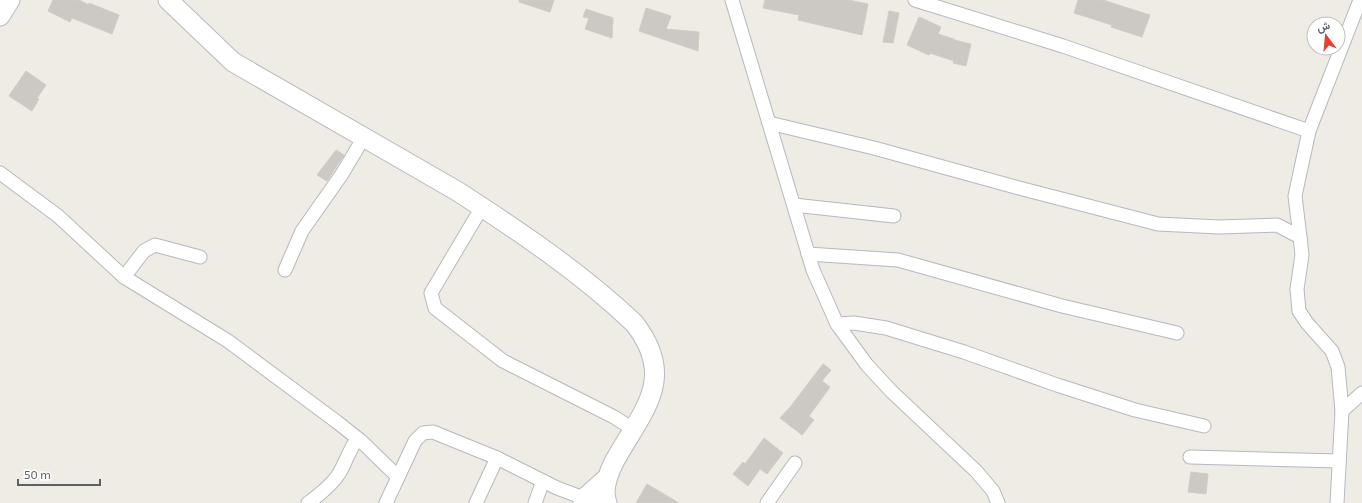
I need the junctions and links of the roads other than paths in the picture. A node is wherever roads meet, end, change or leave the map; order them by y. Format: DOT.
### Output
graph roads {
  1 [pos="10,0"];
  2 [pos="168,0"];
  3 [pos="732,0"];
  4 [pos="915,0"];
  5 [pos="1360,0"];
  6 [pos="0,16"];
  7 [pos="769,124"];
  8 [pos="1310,131"];
  9 [pos="364,137"];
  10 [pos="0,173"];
  11 [pos="794,205"];
  12 [pos="482,207"];
  13 [pos="894,216"];
  14 [pos="1300,237"];
  15 [pos="808,254"];
  16 [pos="200,257"];
  17 [pos="285,270"];
  18 [pos="124,277"];
  19 [pos="837,324"];
  20 [pos="1177,333"];
  21 [pos="1362,392"];
  22 [pos="1342,411"];
  23 [pos="1204,426"];
  24 [pos="633,429"];
  25 [pos="358,439"];
  26 [pos="1190,457"];
  27 [pos="497,458"];
  28 [pos="1339,461"];
  29 [pos="795,463"];
  30 [pos="608,473"];
  31 [pos="398,477"];
  32 [pos="543,481"];
  33 [pos="580,500"];
  34 [pos="607,502"];
  35 [pos="308,503"];
  36 [pos="386,503"];
  37 [pos="476,503"];
  38 [pos="535,503"];
  39 [pos="767,503"];
  40 [pos="998,503"];
  41 [pos="1337,503"];
  1 -- 6 [label="street"];
  2 -- 9 [label="street"];
  3 -- 7 [label="street"];
  4 -- 8 [label="street"];
  5 -- 8 [label="street"];
  7 -- 11 [label="street"];
  7 -- 14 [label="street"];
  8 -- 14 [label="street"];
  9 -- 12 [label="street"];
  9 -- 17 [label="street"];
  10 -- 18 [label="street"];
  11 -- 13 [label="street"];
  11 -- 15 [label="street"];
  12 -- 24 [label="street"];
  12 -- 24 [label="street"];
  14 -- 22 [label="street"];
  15 -- 19 [label="street"];
  15 -- 20 [label="street"];
  16 -- 18 [label="street"];
  18 -- 25 [label="street"];
  19 -- 23 [label="street"];
  19 -- 40 [label="street"];
  21 -- 22 [label="street"];
  22 -- 28 [label="street"];
  24 -- 30 [label="street"];
  25 -- 31 [label="street"];
  25 -- 35 [label="street"];
  26 -- 28 [label="street"];
  27 -- 31 [label="street"];
  27 -- 32 [label="street"];
  27 -- 37 [label="street"];
  28 -- 41 [label="street"];
  29 -- 39 [label="street"];
  30 -- 33 [label="street"];
  30 -- 34 [label="street"];
  31 -- 36 [label="street"];
  32 -- 33 [label="street"];
  32 -- 38 [label="street"];
  33 -- 34 [label="street"];
}
